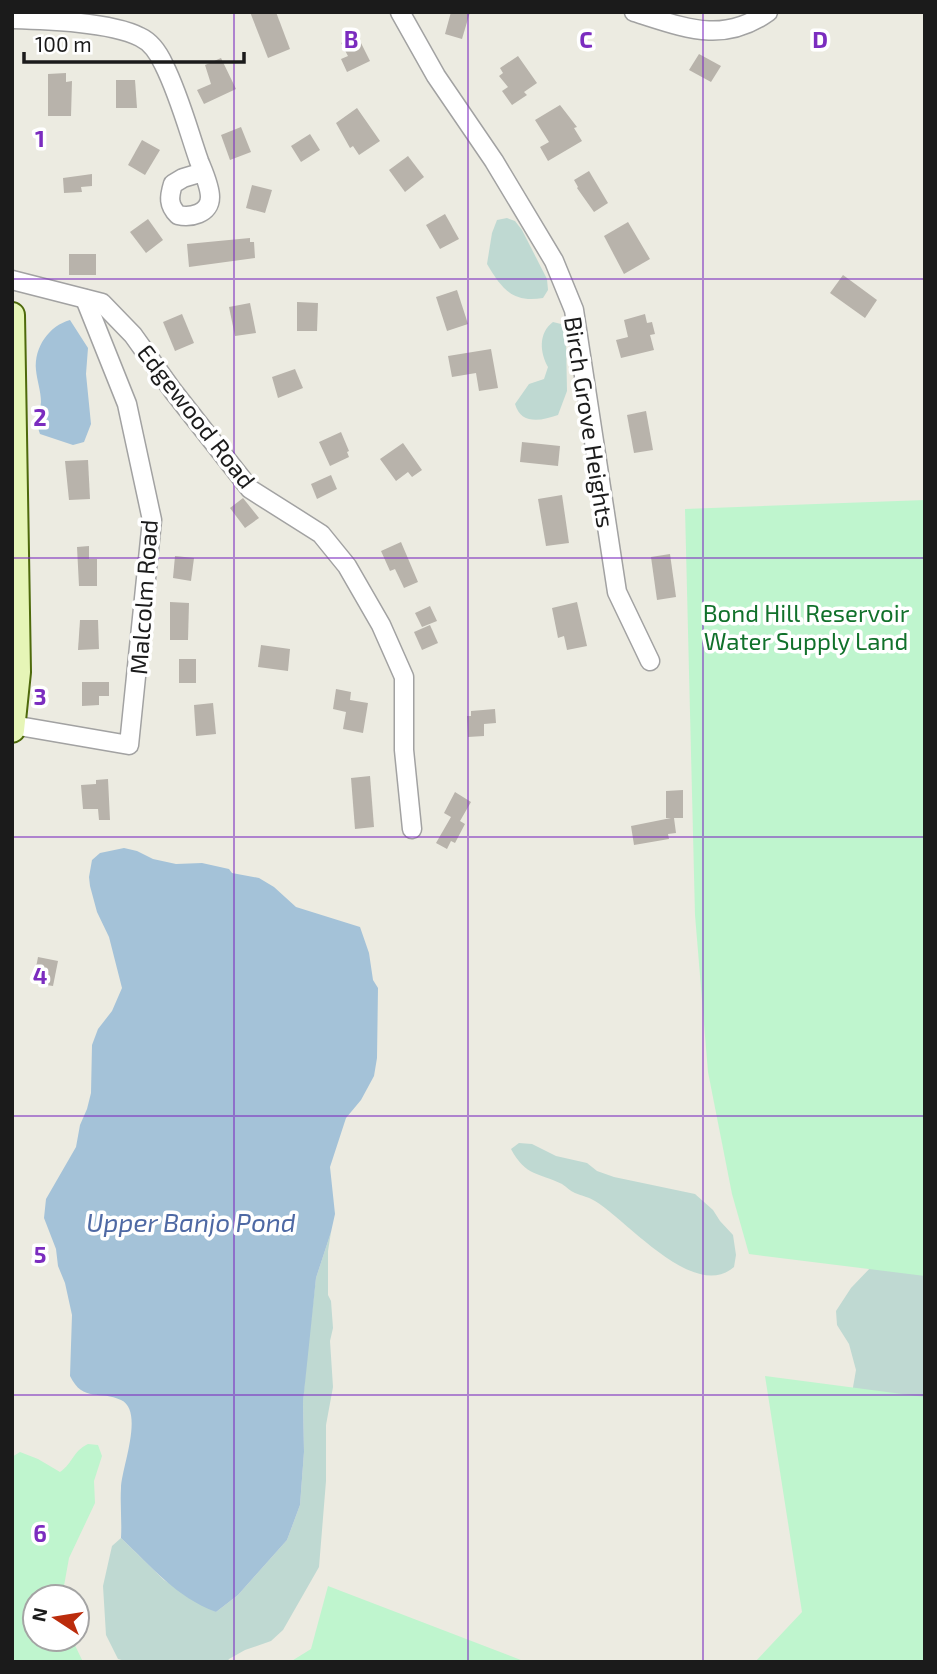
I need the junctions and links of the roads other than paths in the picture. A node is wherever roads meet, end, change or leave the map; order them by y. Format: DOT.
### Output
graph roads {
  1 [pos="400,12"];
  2 [pos="634,12"];
  3 [pos="768,12"];
  4 [pos="12,19"];
  5 [pos="203,172"];
  6 [pos="12,280"];
  7 [pos="85,299"];
  8 [pos="12,315"];
  9 [pos="12,324"];
  10 [pos="650,661"];
  11 [pos="13,727"];
  12 [pos="412,830"];
  1 -- 10 [label="street, Birch Grove Heights"];
  2 -- 3 [label="street"];
  4 -- 5 [label="street"];
  6 -- 7 [label="street, Edgewood Road"];
  7 -- 11 [label="street, Malcolm Road"];
  7 -- 12 [label="street, Edgewood Road"];
  8 -- 9 [label="street"];
  9 -- 11 [label="street"];
}
